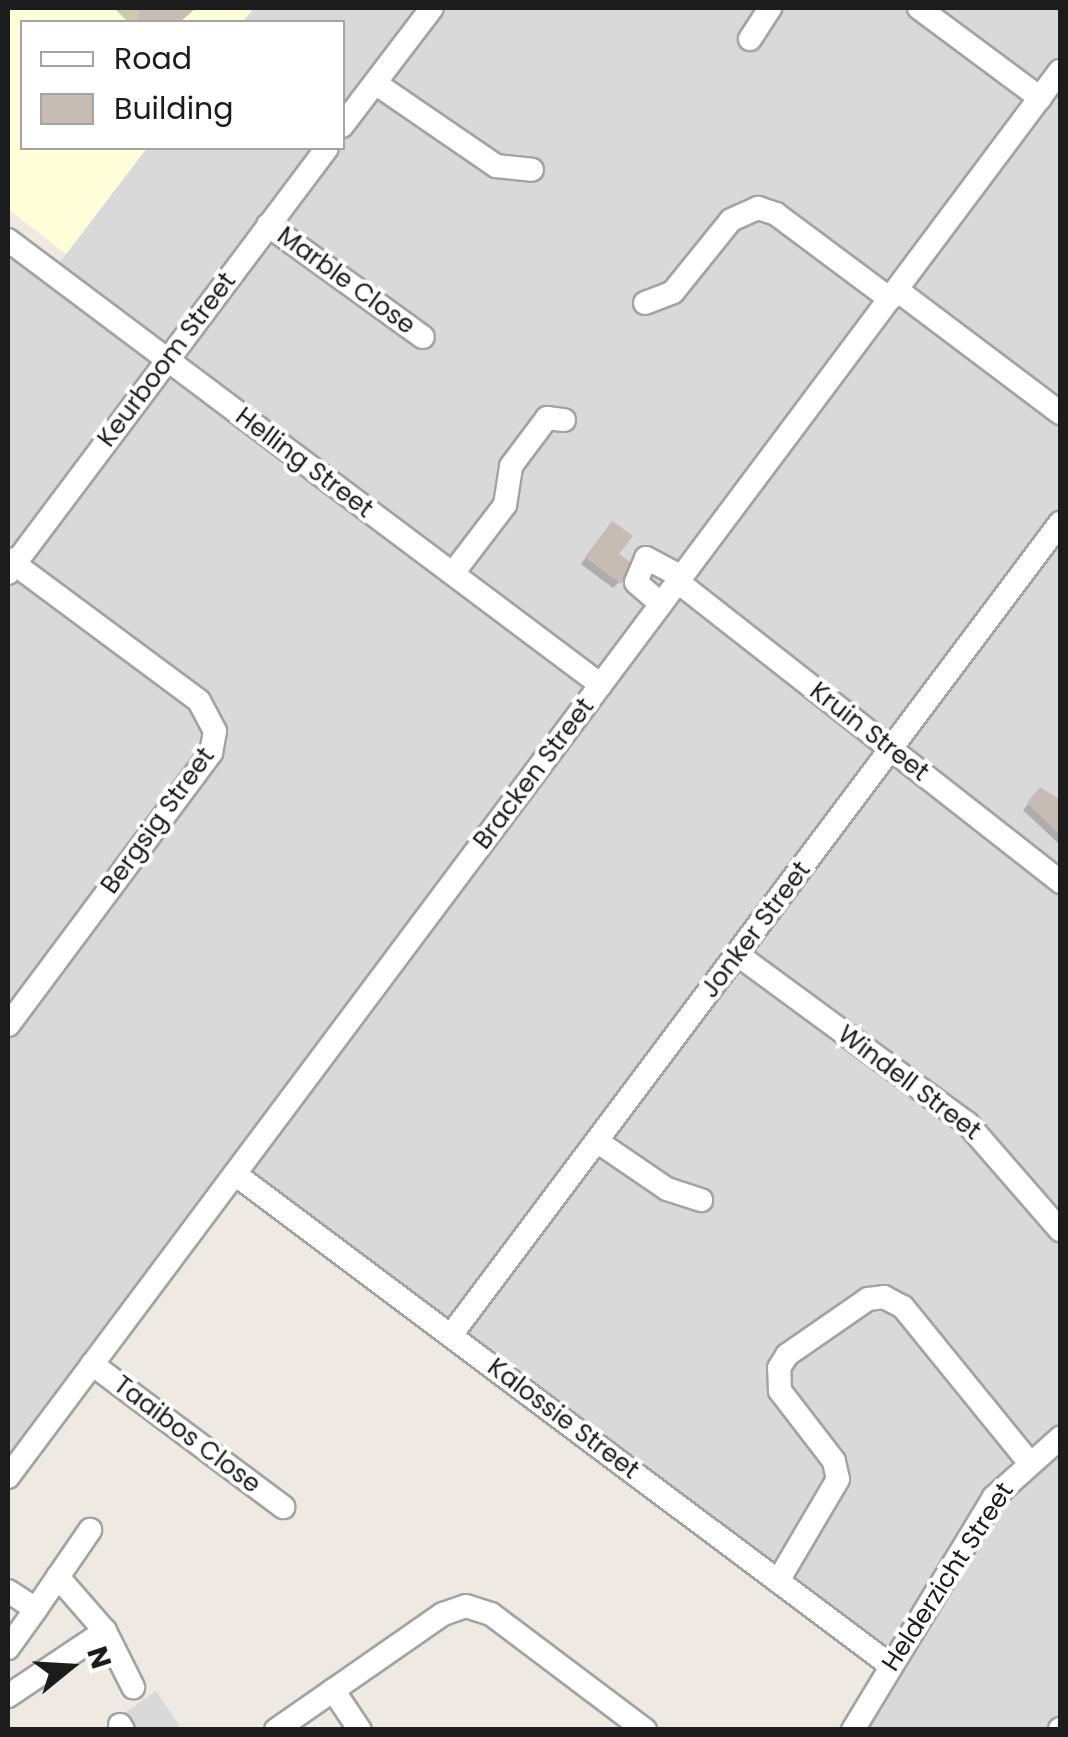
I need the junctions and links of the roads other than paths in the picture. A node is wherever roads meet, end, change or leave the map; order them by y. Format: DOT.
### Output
graph roads {
  1 [pos="432,8"];
  2 [pos="770,8"];
  3 [pos="919,8"];
  4 [pos="750,40"];
  5 [pos="1060,71"];
  6 [pos="375,83"];
  7 [pos="1040,98"];
  8 [pos="345,122"];
  9 [pos="324,150"];
  10 [pos="532,170"];
  11 [pos="268,225"];
  12 [pos="8,240"];
  13 [pos="893,294"];
  14 [pos="645,303"];
  15 [pos="422,337"];
  16 [pos="167,361"];
  17 [pos="1060,413"];
  18 [pos="564,420"];
  19 [pos="1060,523"];
  20 [pos="10,565"];
  21 [pos="453,573"];
  22 [pos="680,580"];
  23 [pos="661,604"];
  24 [pos="600,685"];
  25 [pos="890,748"];
  26 [pos="1060,882"];
  27 [pos="738,955"];
  28 [pos="8,1025"];
  29 [pos="598,1142"];
  30 [pos="235,1174"];
  31 [pos="701,1200"];
  32 [pos="1060,1230"];
  33 [pos="451,1336"];
  34 [pos="92,1364"];
  35 [pos="1060,1438"];
  36 [pos="1028,1462"];
  37 [pos="8,1477"];
  38 [pos="283,1507"];
  39 [pos="90,1530"];
  40 [pos="58,1576"];
  41 [pos="778,1581"];
  42 [pos="8,1590"];
  43 [pos="36,1609"];
  44 [pos="106,1631"];
  45 [pos="8,1648"];
  46 [pos="890,1666"];
  47 [pos="132,1687"];
  48 [pos="333,1690"];
  49 [pos="8,1696"];
  50 [pos="276,1730"];
  51 [pos="360,1730"];
  52 [pos="645,1730"];
  53 [pos="853,1730"];
  1 -- 6 [label="street"];
  2 -- 4 [label="street"];
  3 -- 7 [label="street"];
  5 -- 7 [label="street, Bracken Street"];
  6 -- 8 [label="street"];
  6 -- 10 [label="street"];
  7 -- 13 [label="street, Bracken Street"];
  9 -- 11 [label="street, Keurboom Street"];
  11 -- 15 [label="street, Marble Close"];
  11 -- 16 [label="street, Keurboom Street"];
  12 -- 16 [label="street, Helling Street"];
  13 -- 14 [label="street"];
  13 -- 17 [label="street"];
  13 -- 22 [label="street, Bracken Street"];
  16 -- 20 [label="street, Keurboom Street"];
  16 -- 21 [label="street, Helling Street"];
  18 -- 21 [label="street"];
  19 -- 25 [label="street, Jonker Street"];
  20 -- 28 [label="street, Bergsig Street"];
  21 -- 24 [label="street, Helling Street"];
  22 -- 23 [label="street, Bracken Street"];
  22 -- 23 [label="street"];
  22 -- 25 [label="street, Kruin Street"];
  23 -- 24 [label="street, Bracken Street"];
  24 -- 30 [label="street, Bracken Street"];
  25 -- 26 [label="street, Kruin Street"];
  25 -- 27 [label="street, Jonker Street"];
  27 -- 29 [label="street, Jonker Street"];
  27 -- 32 [label="street, Windell Street"];
  29 -- 31 [label="street"];
  29 -- 33 [label="street, Jonker Street"];
  30 -- 33 [label="street, Kalossie Street"];
  30 -- 34 [label="street, Bracken Street"];
  33 -- 41 [label="street, Kalossie Street"];
  34 -- 37 [label="street, Bracken Street"];
  34 -- 38 [label="street, Taaibos Close"];
  35 -- 36 [label="street, Helderzicht Street"];
  36 -- 41 [label="street"];
  36 -- 46 [label="street, Helderzicht Street"];
  39 -- 40 [label="street"];
  40 -- 43 [label="street"];
  40 -- 44 [label="street"];
  41 -- 46 [label="street, Kalossie Street"];
  42 -- 43 [label="street"];
  43 -- 45 [label="street"];
  44 -- 47 [label="street"];
  44 -- 49 [label="street"];
  46 -- 53 [label="street, Helderzicht Street"];
  48 -- 50 [label="street"];
  48 -- 51 [label="street"];
  48 -- 52 [label="street"];
}
